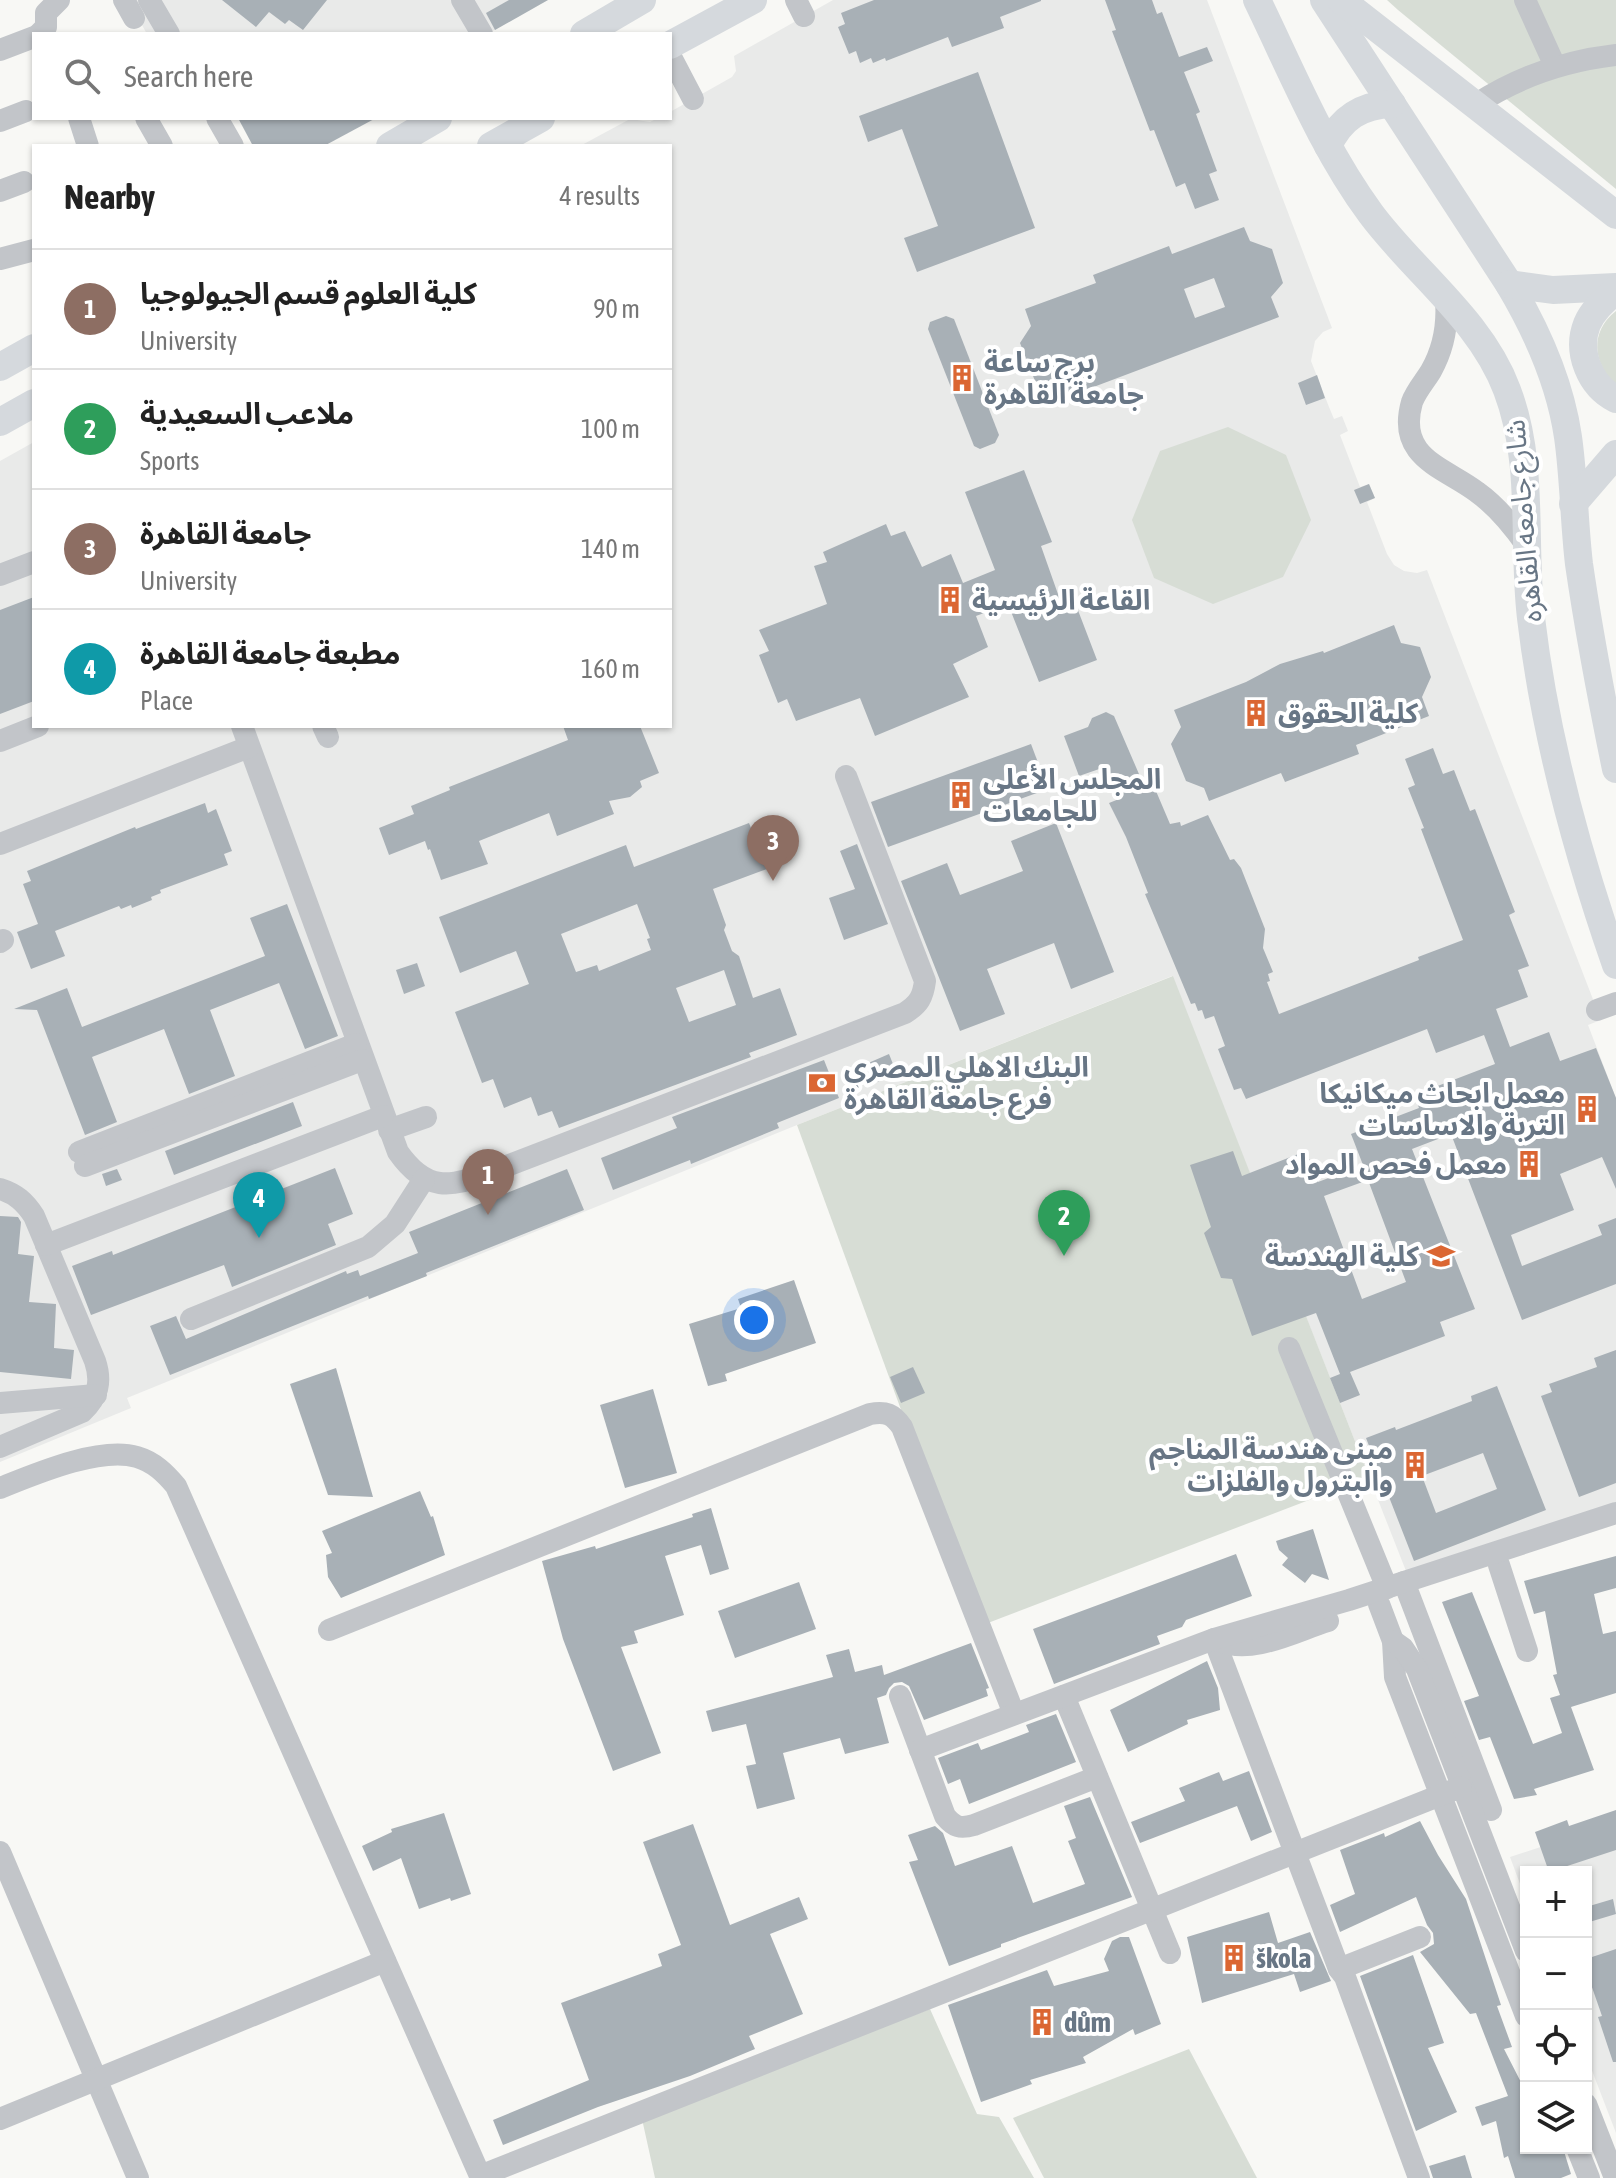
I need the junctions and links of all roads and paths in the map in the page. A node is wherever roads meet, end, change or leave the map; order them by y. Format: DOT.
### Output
graph roads {
  1 [pos="59,0"];
  2 [pos="149,0"];
  3 [pos="462,0"];
  4 [pos="642,0"];
  5 [pos="753,0"];
  6 [pos="1257,0"];
  7 [pos="1324,0"];
  8 [pos="1341,0"];
  9 [pos="1525,0"];
  10 [pos="43,32"];
  11 [pos="168,32"];
  12 [pos="481,32"];
  13 [pos="587,32"];
  14 [pos="32,37"];
  15 [pos="672,44"];
  16 [pos="0,50"];
  17 [pos="1616,55"];
  18 [pos="672,59"];
  19 [pos="1555,66"];
  20 [pos="693,99"];
  21 [pos="1392,104"];
  22 [pos="1475,105"];
  23 [pos="80,120"];
  24 [pos="147,120"];
  25 [pos="218,120"];
  26 [pos="435,120"];
  27 [pos="537,120"];
  28 [pos="87,144"];
  29 [pos="161,144"];
  30 [pos="232,144"];
  31 [pos="393,144"];
  32 [pos="495,144"];
  33 [pos="1328,146"];
  34 [pos="24,182"];
  35 [pos="0,191"];
  36 [pos="1616,215"];
  37 [pos="32,251"];
  38 [pos="0,259"];
  39 [pos="1509,284"];
  40 [pos="1616,289"];
  41 [pos="1446,300"];
  42 [pos="32,349"];
  43 [pos="0,367"];
  44 [pos="1616,399"];
  45 [pos="32,404"];
  46 [pos="0,422"];
  47 [pos="1616,454"];
  48 [pos="1573,504"];
  49 [pos="1527,546"];
  50 [pos="32,563"];
  51 [pos="0,575"];
  52 [pos="1608,688"];
  53 [pos="33,728"];
  54 [pos="246,736"];
  55 [pos="0,741"];
  56 [pos="1616,769"];
  57 [pos="846,776"];
  58 [pos="0,844"];
  59 [pos="1616,965"];
  60 [pos="359,1052"];
  61 [pos="426,1117"];
  62 [pos="386,1123"];
  63 [pos="82,1159"];
  64 [pos="424,1179"];
  65 [pos="0,1189"];
  66 [pos="46,1245"];
  67 [pos="191,1319"];
  68 [pos="1289,1348"];
  69 [pos="96,1395"];
  70 [pos="0,1403"];
  71 [pos="0,1447"];
  72 [pos="0,1488"];
  73 [pos="1616,1513"];
  74 [pos="1616,1527"];
  75 [pos="1499,1565"];
  76 [pos="1394,1592"];
  77 [pos="329,1630"];
  78 [pos="1214,1639"];
  79 [pos="1527,1651"];
  80 [pos="900,1696"];
  81 [pos="1064,1696"];
  82 [pos="1014,1714"];
  83 [pos="920,1750"];
  84 [pos="1097,1777"];
  85 [pos="1451,1791"];
  86 [pos="1491,1810"];
  87 [pos="0,1852"];
  88 [pos="1296,1852"];
  89 [pos="1152,1909"];
  90 [pos="1420,1937"];
  91 [pos="1520,1938"];
  92 [pos="1170,1953"];
  93 [pos="385,1961"];
  94 [pos="1339,1969"];
  95 [pos="1524,2010"];
  96 [pos="97,2079"];
  97 [pos="0,2119"];
  98 [pos="1592,2119"];
  99 [pos="1579,2154"];
  100 [pos="480,2177"];
  101 [pos="138,2178"];
  102 [pos="1419,2178"];
  103 [pos="1589,2178"];
  104 [pos="1615,2178"];
  1 -- 10 [label="street"];
  2 -- 11 [label="street"];
  3 -- 12 [label="street"];
  4 -- 13 [label="main road"];
  5 -- 15 [label="main road"];
  6 -- 33 [label="main road, شارع جامعه القاهره"];
  7 -- 21 [label="main road, شارع جامعه القاهره"];
  8 -- 22 [label="main road"];
  9 -- 19 [label="street"];
  14 -- 16 [label="street"];
  17 -- 19 [label="street"];
  18 -- 20 [label="street"];
  19 -- 22 [label="street"];
  21 -- 33 [label="main road"];
  21 -- 39 [label="main road, شارع جامعه القاهره"];
  22 -- 36 [label="main road"];
  23 -- 28 [label="street"];
  24 -- 29 [label="street"];
  25 -- 30 [label="street"];
  26 -- 31 [label="main road"];
  27 -- 32 [label="main road"];
  33 -- 41 [label="main road, شارع جامعه القاهره"];
  34 -- 35 [label="street"];
  37 -- 38 [label="street"];
  39 -- 40 [label="main road"];
  39 -- 48 [label="main road, شارع جامعه القاهره"];
  40 -- 44 [label="main road"];
  41 -- 49 [label="main road, شارع جامعه القاهره"];
  41 -- 49 [label="street"];
  42 -- 43 [label="main road"];
  45 -- 46 [label="main road"];
  47 -- 48 [label="main road"];
  48 -- 52 [label="main road, شارع جامعه القاهره"];
  49 -- 59 [label="main road, شارع جامعه القاهره"];
  50 -- 51 [label="street"];
  52 -- 56 [label="main road, شارع جامعه القاهره"];
  53 -- 55 [label="street"];
  54 -- 58 [label="street"];
  54 -- 60 [label="street"];
  57 -- 64 [label="street"];
  60 -- 62 [label="street"];
  60 -- 63 [label="street"];
  61 -- 62 [label="street"];
  62 -- 64 [label="street"];
  62 -- 66 [label="street"];
  64 -- 67 [label="street"];
  65 -- 66 [label="street"];
  66 -- 69 [label="street"];
  68 -- 76 [label="street"];
  69 -- 70 [label="street"];
  69 -- 71 [label="street"];
  72 -- 93 [label="street"];
  73 -- 76 [label="street"];
  74 -- 75 [label="street"];
  75 -- 76 [label="street"];
  75 -- 79 [label="street"];
  76 -- 78 [label="street"];
  76 -- 85 [label="street"];
  76 -- 86 [label="street"];
  77 -- 82 [label="street"];
  78 -- 81 [label="street"];
  78 -- 88 [label="street"];
  80 -- 83 [label="street"];
  81 -- 82 [label="street"];
  81 -- 84 [label="street"];
  82 -- 83 [label="street"];
  83 -- 84 [label="street"];
  84 -- 89 [label="street"];
  85 -- 88 [label="street"];
  85 -- 91 [label="street"];
  85 -- 95 [label="street"];
  87 -- 96 [label="street"];
  88 -- 89 [label="street"];
  88 -- 94 [label="street"];
  89 -- 92 [label="street"];
  89 -- 100 [label="street"];
  90 -- 94 [label="street"];
  93 -- 96 [label="street"];
  93 -- 100 [label="street"];
  94 -- 102 [label="street"];
  96 -- 97 [label="street"];
  96 -- 101 [label="street"];
  98 -- 104 [label="street"];
  99 -- 103 [label="street"];
}
